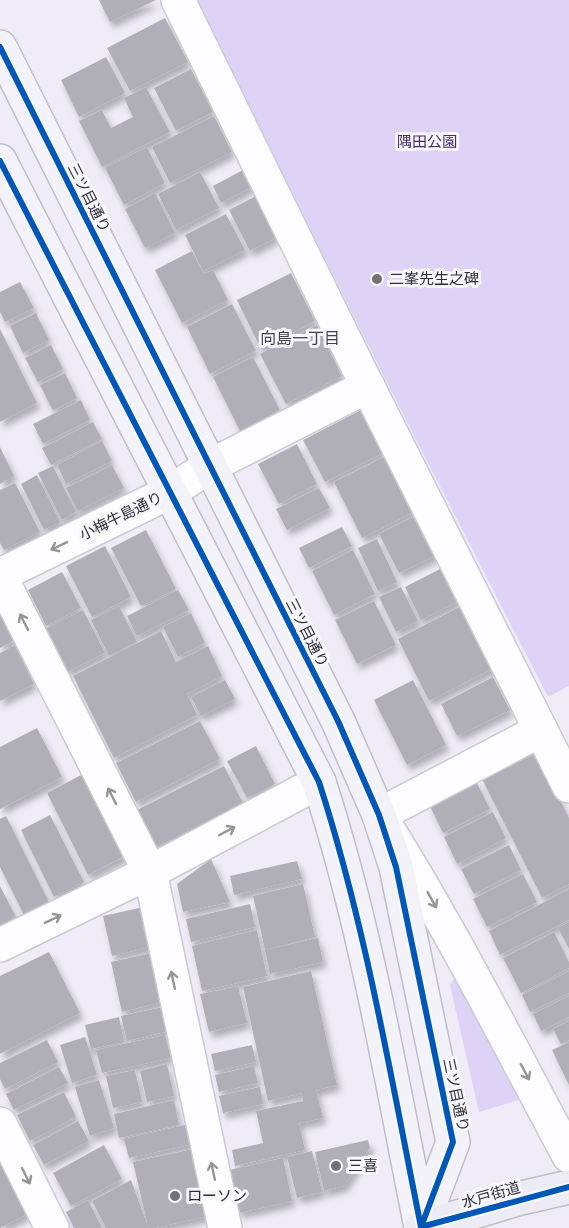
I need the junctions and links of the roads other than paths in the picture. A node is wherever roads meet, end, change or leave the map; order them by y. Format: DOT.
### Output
graph roads {
  1 [pos="178,0"];
  2 [pos="0,47"];
  3 [pos="0,161"];
  4 [pos="9,202"];
  5 [pos="368,386"];
  6 [pos="210,466"];
  7 [pos="168,493"];
  8 [pos="0,576"];
  9 [pos="541,730"];
  10 [pos="320,782"];
  11 [pos="569,786"];
  12 [pos="379,815"];
  13 [pos="150,872"];
  14 [pos="0,945"];
  15 [pos="0,1124"];
  16 [pos="569,1156"];
  17 [pos="569,1187"];
  18 [pos="52,1228"];
  19 [pos="225,1228"];
  20 [pos="420,1228"];
  1 -- 5 [label="street"];
  2 -- 6 [label="main road, 三ツ目通り"];
  3 -- 4 [label="main road"];
  4 -- 7 [label="main road"];
  5 -- 6 [label="street, 小梅牛島通り"];
  5 -- 9 [label="street"];
  6 -- 7 [label="street, 小梅牛島通り"];
  6 -- 12 [label="main road, 三ツ目通り"];
  7 -- 8 [label="street, 小梅牛島通り, one-way"];
  7 -- 10 [label="main road"];
  13 -- 8 [label="street, one-way"];
  9 -- 11 [label="street"];
  9 -- 12 [label="street"];
  13 -- 10 [label="street, one-way"];
  10 -- 20 [label="main road"];
  12 -- 16 [label="street, one-way"];
  12 -- 20 [label="main road, 三ツ目通り"];
  14 -- 13 [label="street, one-way"];
  19 -- 13 [label="street, one-way"];
  15 -- 18 [label="street, one-way"];
  17 -- 20 [label="highway, 水戸街道"];
}
